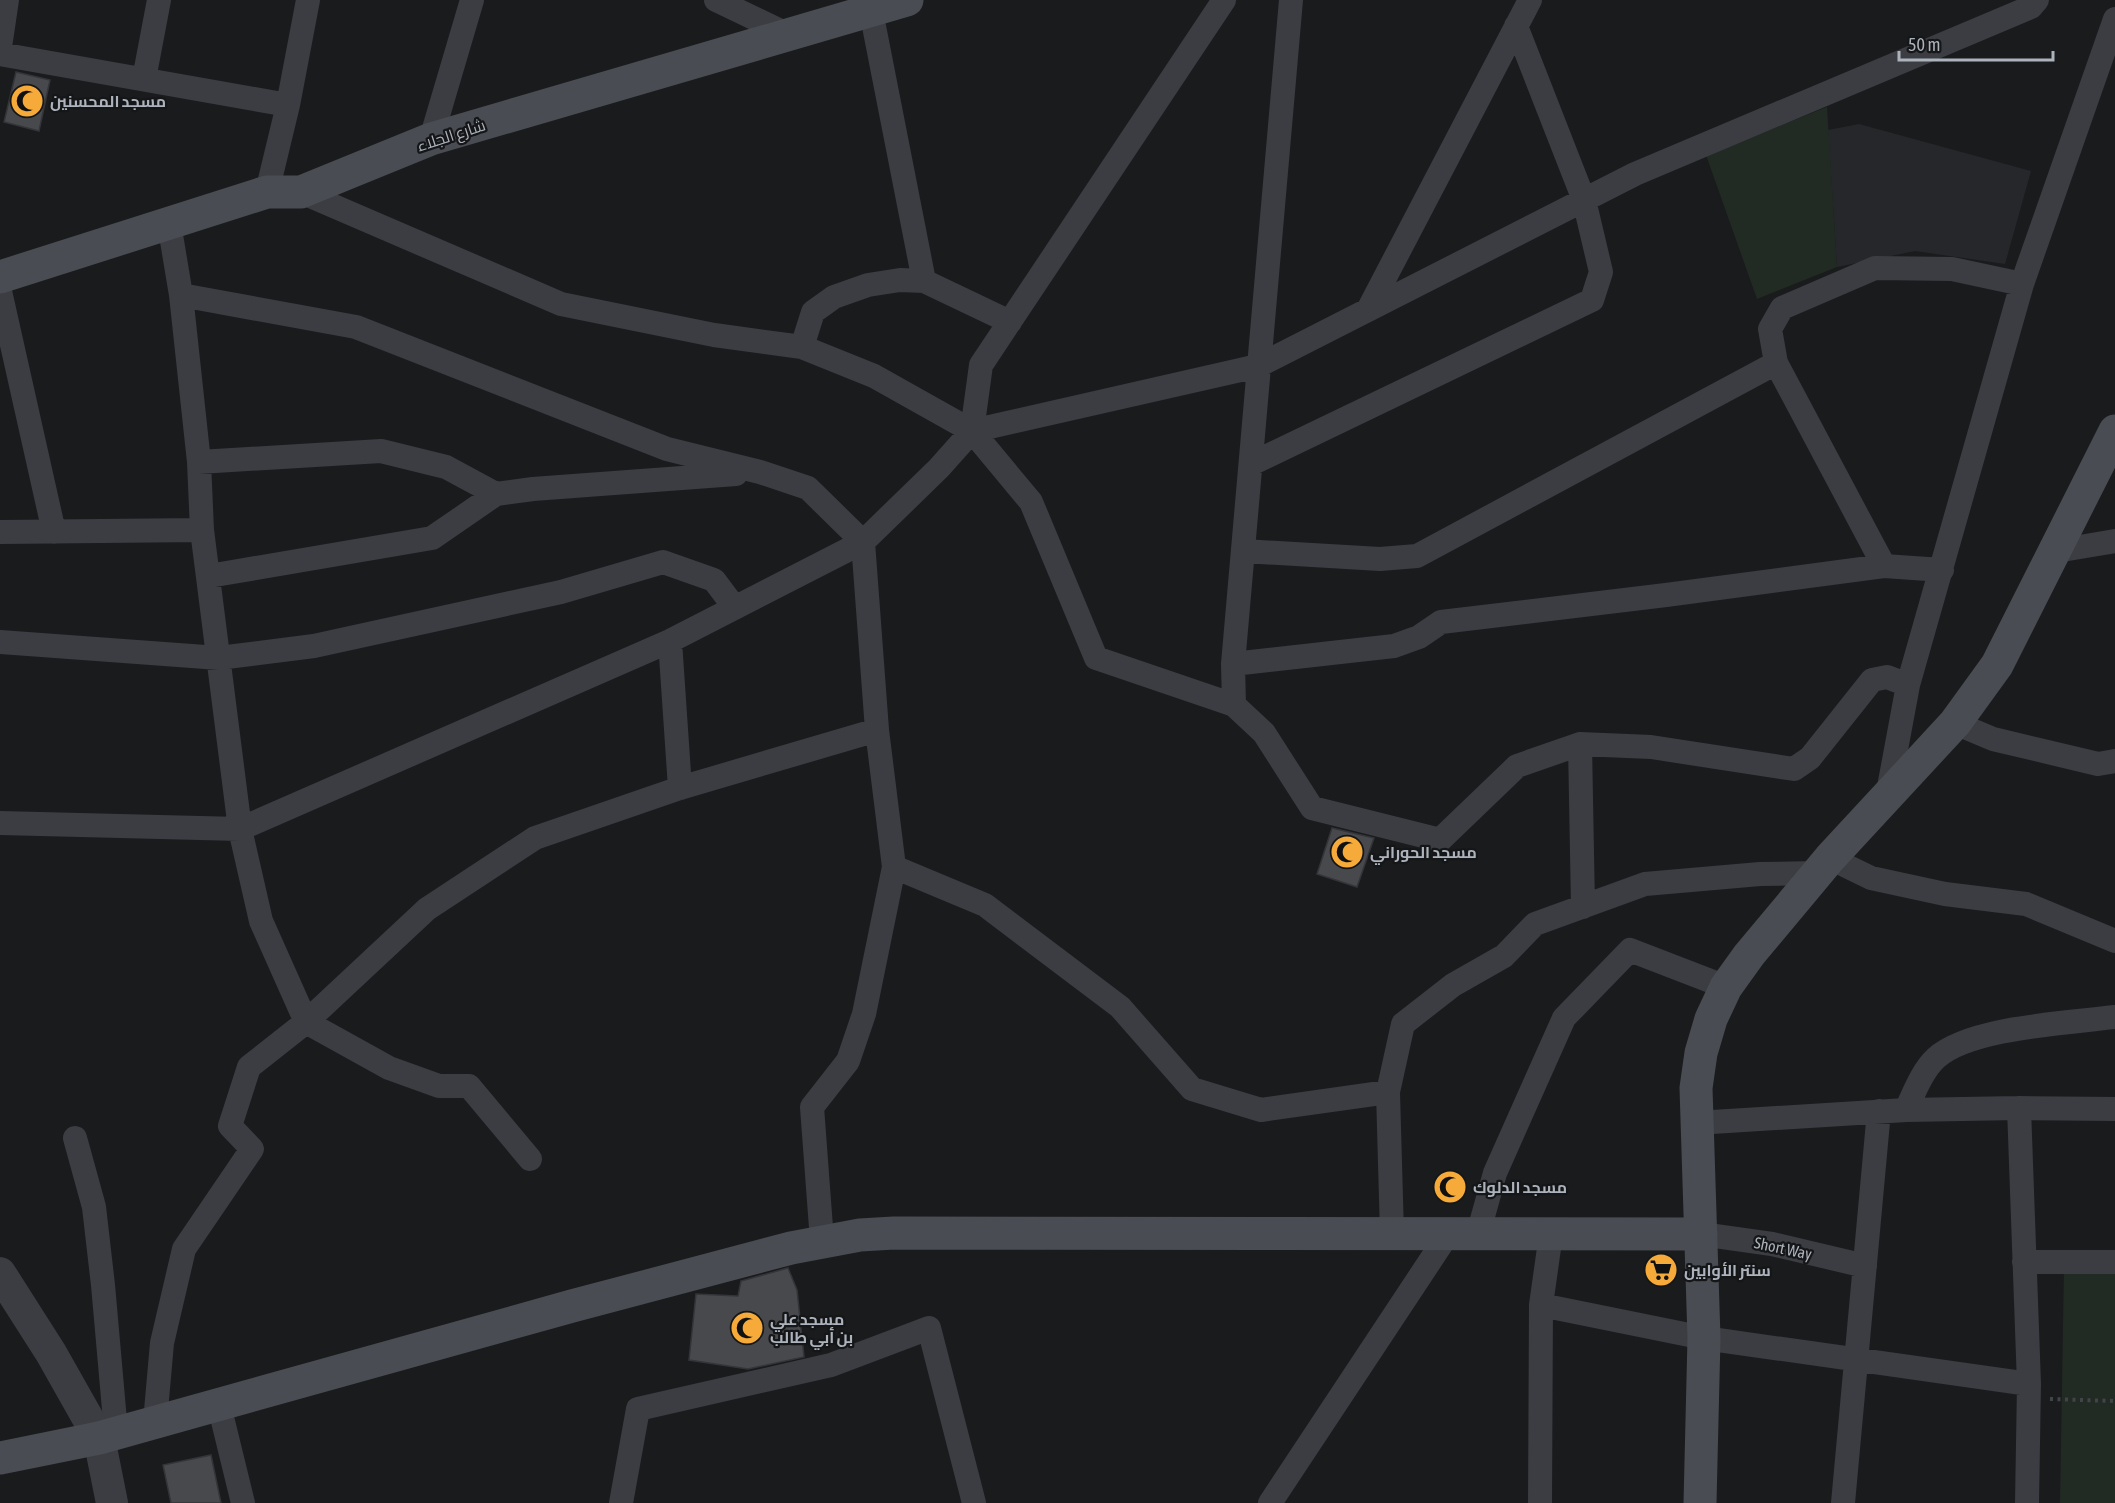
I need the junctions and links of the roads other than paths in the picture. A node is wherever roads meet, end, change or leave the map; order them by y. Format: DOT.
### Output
graph roads {
  1 [pos="8,0"];
  2 [pos="159,0"];
  3 [pos="308,0"];
  4 [pos="472,0"];
  5 [pos="716,0"];
  6 [pos="907,0"];
  7 [pos="1224,0"];
  8 [pos="1291,0"];
  9 [pos="1530,0"];
  10 [pos="2037,0"];
  11 [pos="871,11"];
  12 [pos="2115,19"];
  13 [pos="1516,26"];
  14 [pos="789,35"];
  15 [pos="0,46"];
  16 [pos="0,54"];
  17 [pos="144,79"];
  18 [pos="288,105"];
  19 [pos="431,139"];
  20 [pos="267,192"];
  21 [pos="301,192"];
  22 [pos="1584,200"];
  23 [pos="169,223"];
  24 [pos="0,277"];
  25 [pos="924,281"];
  26 [pos="2022,284"];
  27 [pos="0,291"];
  28 [pos="181,295"];
  29 [pos="1368,310"];
  30 [pos="1010,322"];
  31 [pos="802,347"];
  32 [pos="1776,363"];
  33 [pos="1258,366"];
  34 [pos="972,431"];
  35 [pos="2115,431"];
  36 [pos="199,462"];
  37 [pos="1251,464"];
  38 [pos="760,472"];
  39 [pos="496,494"];
  40 [pos="202,530"];
  41 [pos="0,532"];
  42 [pos="54,532"];
  43 [pos="2115,541"];
  44 [pos="863,542"];
  45 [pos="1244,551"];
  46 [pos="2056,551"];
  47 [pos="1884,566"];
  48 [pos="1942,570"];
  49 [pos="209,576"];
  50 [pos="735,608"];
  51 [pos="670,641"];
  52 [pos="0,642"];
  53 [pos="219,658"];
  54 [pos="1233,664"];
  55 [pos="1908,685"];
  56 [pos="1234,705"];
  57 [pos="1955,723"];
  58 [pos="877,730"];
  59 [pos="1581,744"];
  60 [pos="2115,761"];
  61 [pos="680,788"];
  62 [pos="1887,798"];
  63 [pos="0,823"];
  64 [pos="240,829"];
  65 [pos="1824,866"];
  66 [pos="894,867"];
  67 [pos="1583,907"];
  68 [pos="2115,941"];
  69 [pos="1726,987"];
  70 [pos="2115,1017"];
  71 [pos="306,1022"];
  72 [pos="1388,1092"];
  73 [pos="2019,1108"];
  74 [pos="2115,1109"];
  75 [pos="1906,1110"];
  76 [pos="1879,1112"];
  77 [pos="1696,1123"];
  78 [pos="75,1138"];
  79 [pos="530,1159"];
  80 [pos="1551,1233"];
  81 [pos="1392,1234"];
  82 [pos="1463,1234"];
  83 [pos="1701,1234"];
  84 [pos="822,1241"];
  85 [pos="2024,1262"];
  86 [pos="2115,1262"];
  87 [pos="1865,1266"];
  88 [pos="0,1273"];
  89 [pos="1541,1305"];
  90 [pos="1704,1338"];
  91 [pos="1856,1359"];
  92 [pos="2029,1391"];
  93 [pos="219,1405"];
  94 [pos="155,1422"];
  95 [pos="107,1435"];
  96 [pos="0,1458"];
  97 [pos="112,1503"];
  98 [pos="243,1503"];
  99 [pos="621,1503"];
  100 [pos="974,1503"];
  101 [pos="1270,1503"];
  102 [pos="1540,1503"];
  103 [pos="1700,1503"];
  104 [pos="1843,1503"];
  105 [pos="2027,1503"];
  1 -- 15 [label="street"];
  2 -- 17 [label="street"];
  3 -- 18 [label="street"];
  4 -- 19 [label="street"];
  5 -- 14 [label="street"];
  6 -- 11 [label="main road, شارع الجلاء"];
  7 -- 30 [label="street"];
  8 -- 33 [label="street"];
  9 -- 13 [label="street"];
  10 -- 22 [label="street"];
  11 -- 14 [label="main road, شارع الجلاء"];
  11 -- 25 [label="street"];
  12 -- 26 [label="street"];
  13 -- 22 [label="street"];
  13 -- 29 [label="street"];
  14 -- 19 [label="main road, شارع الجلاء"];
  16 -- 17 [label="street"];
  17 -- 18 [label="street"];
  18 -- 20 [label="street"];
  19 -- 21 [label="main road, شارع الجلاء"];
  20 -- 21 [label="main road, شارع الجلاء"];
  20 -- 23 [label="main road, شارع الجلاء"];
  21 -- 31 [label="street"];
  22 -- 29 [label="street"];
  22 -- 37 [label="street"];
  23 -- 24 [label="main road, شارع الجلاء"];
  23 -- 28 [label="street"];
  25 -- 30 [label="street"];
  25 -- 31 [label="street"];
  26 -- 32 [label="street"];
  26 -- 48 [label="street"];
  27 -- 42 [label="street"];
  28 -- 36 [label="street"];
  28 -- 38 [label="street"];
  29 -- 33 [label="street"];
  30 -- 34 [label="street"];
  31 -- 34 [label="street"];
  32 -- 45 [label="street"];
  32 -- 47 [label="street"];
  33 -- 34 [label="street"];
  33 -- 37 [label="street"];
  34 -- 44 [label="street"];
  34 -- 56 [label="street"];
  35 -- 46 [label="main road"];
  36 -- 39 [label="street"];
  36 -- 40 [label="street"];
  37 -- 45 [label="street"];
  38 -- 39 [label="street"];
  38 -- 44 [label="street"];
  39 -- 49 [label="street"];
  40 -- 42 [label="street"];
  40 -- 49 [label="street"];
  41 -- 42 [label="street"];
  43 -- 46 [label="street"];
  44 -- 50 [label="street"];
  44 -- 58 [label="street"];
  45 -- 54 [label="street"];
  46 -- 57 [label="main road"];
  47 -- 48 [label="street"];
  47 -- 54 [label="street"];
  48 -- 55 [label="street"];
  49 -- 53 [label="street"];
  50 -- 51 [label="street"];
  50 -- 53 [label="street"];
  51 -- 61 [label="street"];
  51 -- 64 [label="street"];
  52 -- 53 [label="street"];
  53 -- 64 [label="street"];
  54 -- 56 [label="street"];
  55 -- 59 [label="street"];
  55 -- 62 [label="street"];
  56 -- 59 [label="street"];
  57 -- 60 [label="street"];
  57 -- 62 [label="main road"];
  58 -- 61 [label="street"];
  58 -- 66 [label="street"];
  59 -- 67 [label="street"];
  61 -- 71 [label="street"];
  62 -- 65 [label="main road"];
  63 -- 64 [label="street"];
  64 -- 71 [label="street"];
  65 -- 67 [label="street"];
  65 -- 68 [label="street"];
  65 -- 69 [label="main road"];
  66 -- 72 [label="street"];
  66 -- 84 [label="street"];
  67 -- 72 [label="street"];
  69 -- 77 [label="main road"];
  69 -- 82 [label="street"];
  70 -- 75 [label="street"];
  71 -- 79 [label="street"];
  71 -- 94 [label="street"];
  72 -- 81 [label="street"];
  73 -- 74 [label="street"];
  73 -- 75 [label="street"];
  73 -- 85 [label="street"];
  75 -- 76 [label="street"];
  76 -- 77 [label="street"];
  76 -- 87 [label="street"];
  77 -- 83 [label="main road"];
  78 -- 95 [label="street"];
  80 -- 82 [label="main road"];
  80 -- 83 [label="main road"];
  80 -- 89 [label="street"];
  81 -- 82 [label="main road"];
  81 -- 84 [label="main road"];
  82 -- 101 [label="street"];
  83 -- 87 [label="street, Short Way"];
  83 -- 90 [label="main road"];
  84 -- 93 [label="main road"];
  85 -- 86 [label="street"];
  85 -- 92 [label="street"];
  87 -- 91 [label="street"];
  88 -- 95 [label="street"];
  89 -- 90 [label="street"];
  89 -- 102 [label="street"];
  90 -- 91 [label="street"];
  90 -- 103 [label="main road"];
  91 -- 92 [label="street"];
  91 -- 104 [label="street"];
  92 -- 105 [label="street"];
  93 -- 94 [label="main road"];
  93 -- 98 [label="street"];
  94 -- 95 [label="main road"];
  95 -- 96 [label="main road"];
  95 -- 97 [label="street"];
  99 -- 100 [label="street"];
}
